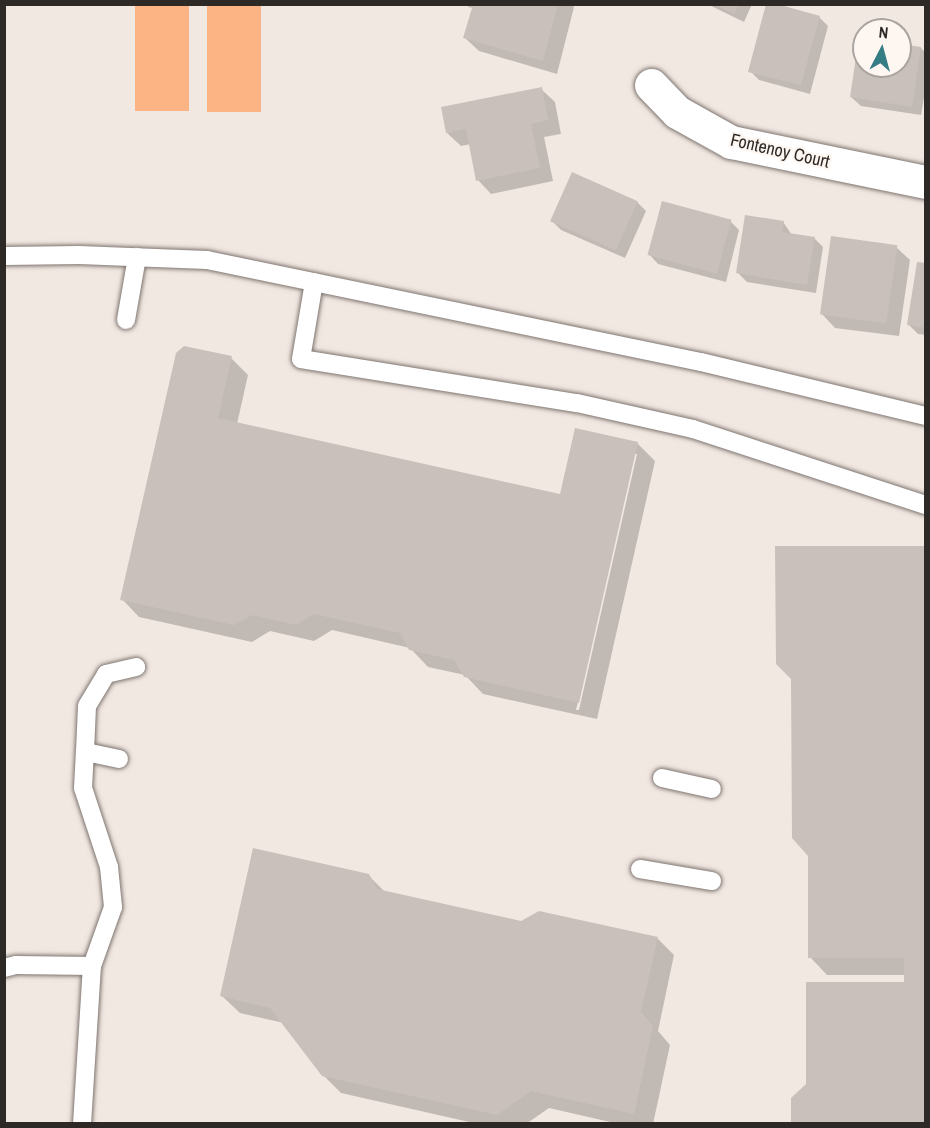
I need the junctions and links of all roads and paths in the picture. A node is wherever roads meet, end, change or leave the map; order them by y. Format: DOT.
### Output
graph roads {
  1 [pos="651,85"];
  2 [pos="926,182"];
  3 [pos="4,256"];
  4 [pos="136,257"];
  5 [pos="314,282"];
  6 [pos="126,320"];
  7 [pos="926,416"];
  8 [pos="926,505"];
  9 [pos="135,667"];
  10 [pos="85,752"];
  11 [pos="119,759"];
  12 [pos="662,778"];
  13 [pos="712,789"];
  14 [pos="640,869"];
  15 [pos="712,880"];
  16 [pos="92,966"];
  17 [pos="4,968"];
  18 [pos="82,1124"];
  1 -- 2 [label="street, Fontenoy Court"];
  3 -- 4 [label="lane"];
  4 -- 5 [label="lane"];
  4 -- 6 [label="lane"];
  5 -- 7 [label="lane"];
  5 -- 8 [label="lane"];
  9 -- 10 [label="lane"];
  10 -- 11 [label="lane"];
  10 -- 16 [label="lane"];
  12 -- 13 [label="lane"];
  14 -- 15 [label="lane"];
  16 -- 17 [label="lane"];
  16 -- 18 [label="lane"];
}
